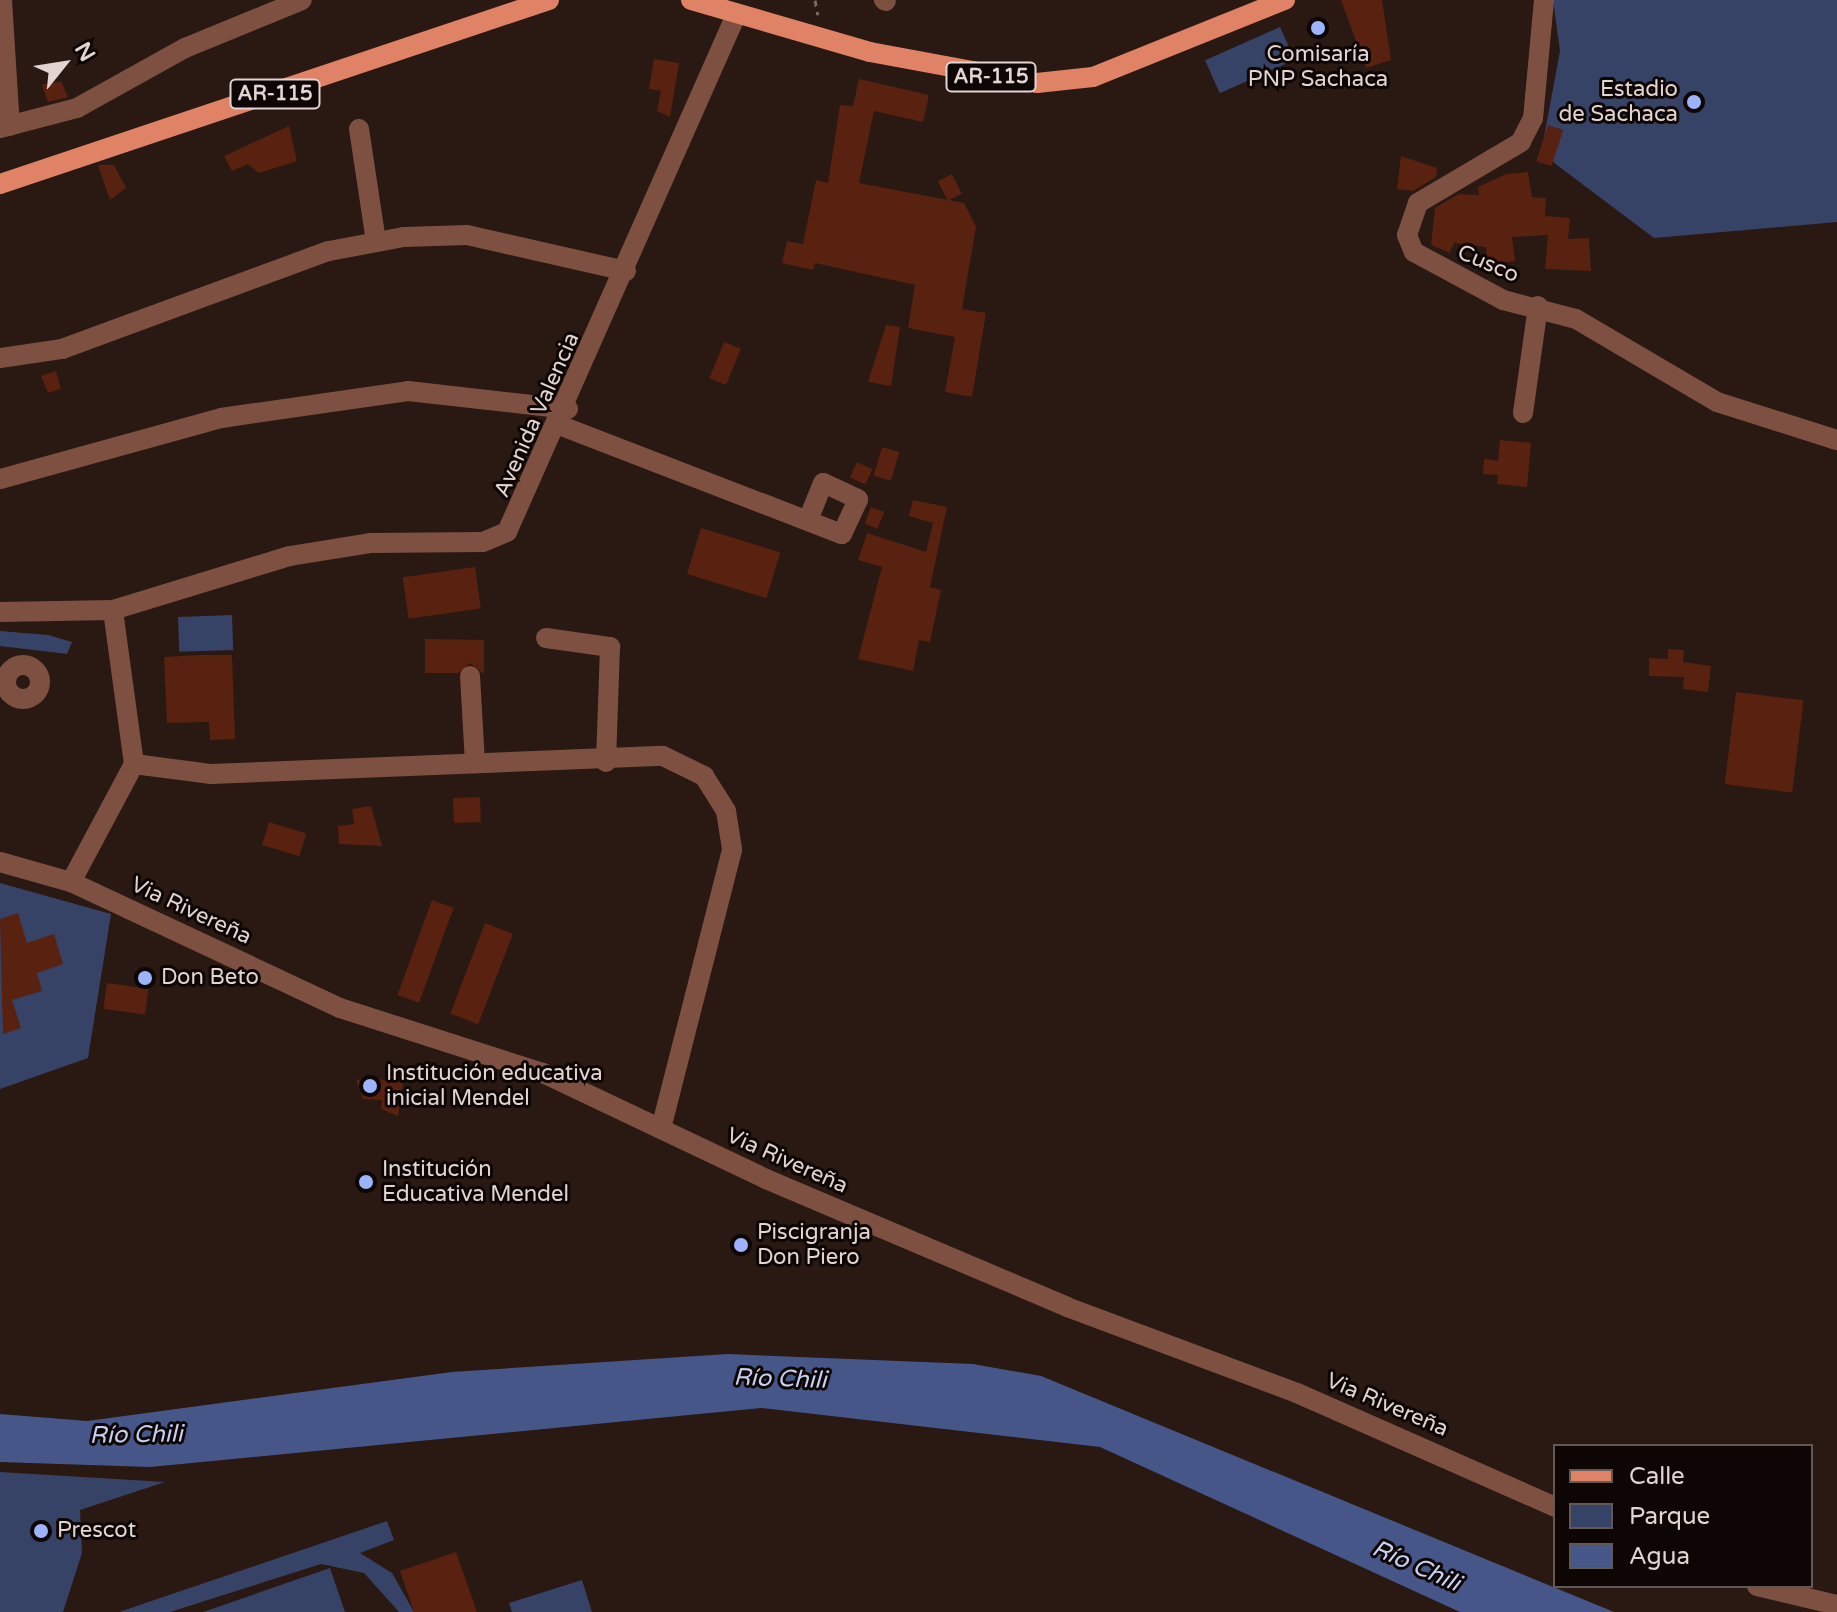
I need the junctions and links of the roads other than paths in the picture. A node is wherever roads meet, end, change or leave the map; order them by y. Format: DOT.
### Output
graph roads {
  1 [pos="2,0"];
  2 [pos="302,0"];
  3 [pos="549,0"];
  4 [pos="691,0"];
  5 [pos="1285,0"];
  6 [pos="1544,0"];
  7 [pos="736,15"];
  8 [pos="5,127"];
  9 [pos="359,129"];
  10 [pos="0,184"];
  11 [pos="376,242"];
  12 [pos="626,271"];
  13 [pos="1538,306"];
  14 [pos="0,358"];
  15 [pos="1523,413"];
  16 [pos="564,417"];
  17 [pos="1837,440"];
  18 [pos="0,479"];
  19 [pos="808,520"];
  20 [pos="113,610"];
  21 [pos="0,612"];
  22 [pos="546,638"];
  23 [pos="470,676"];
  24 [pos="606,762"];
  25 [pos="475,763"];
  26 [pos="134,764"];
  27 [pos="0,862"];
  28 [pos="71,882"];
  29 [pos="661,1129"];
  30 [pos="1553,1506"];
  31 [pos="1765,1588"];
  32 [pos="1837,1605"];
  1 -- 8 [label="street"];
  2 -- 8 [label="street"];
  3 -- 10 [label="main road, AR-115"];
  4 -- 7 [label="main road, AR-115"];
  5 -- 7 [label="main road, AR-115"];
  6 -- 13 [label="street, Cusco"];
  7 -- 12 [label="street, Avenida Valencia"];
  9 -- 11 [label="street"];
  11 -- 12 [label="street"];
  11 -- 14 [label="street"];
  12 -- 16 [label="street, Avenida Valencia"];
  13 -- 15 [label="street"];
  13 -- 17 [label="street, Cusco"];
  16 -- 18 [label="street"];
  16 -- 19 [label="street"];
  16 -- 20 [label="street, Avenida Valencia"];
  20 -- 21 [label="street, Avenida Valencia"];
  20 -- 26 [label="street"];
  22 -- 24 [label="street"];
  23 -- 25 [label="street"];
  24 -- 25 [label="street"];
  24 -- 29 [label="street"];
  25 -- 26 [label="street"];
  26 -- 28 [label="street"];
  27 -- 28 [label="street, Via Rivereña"];
  28 -- 29 [label="street, Via Rivereña"];
  29 -- 30 [label="street, Via Rivereña"];
  31 -- 32 [label="street"];
}
